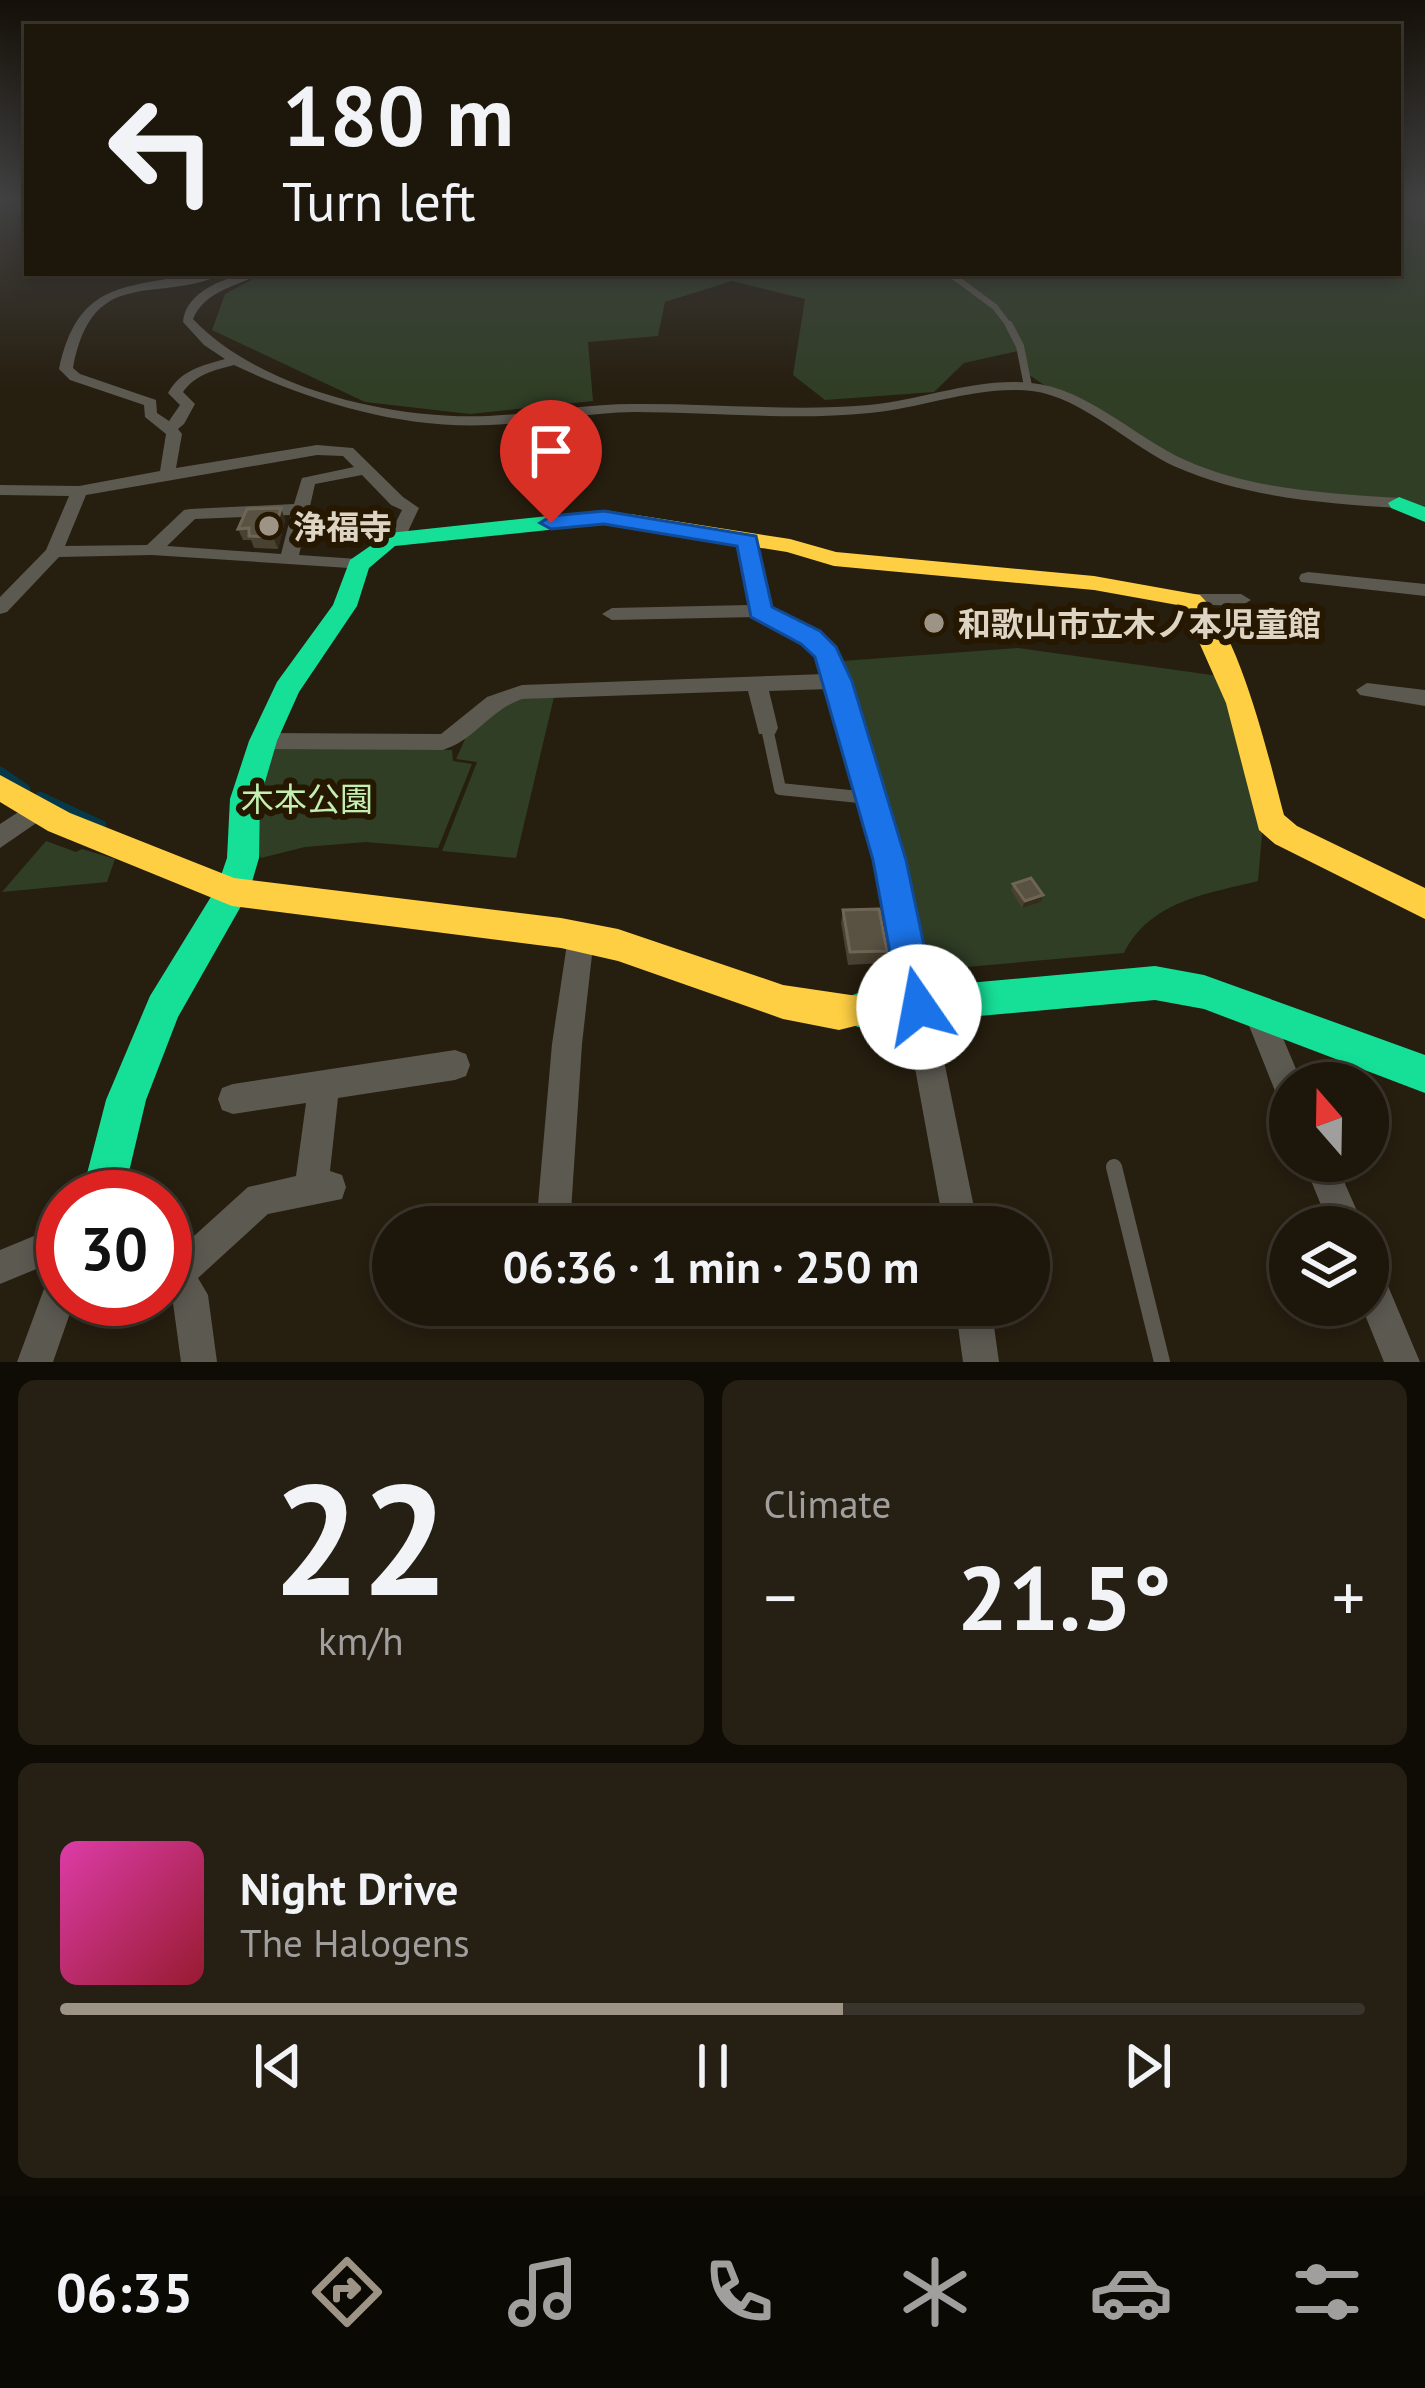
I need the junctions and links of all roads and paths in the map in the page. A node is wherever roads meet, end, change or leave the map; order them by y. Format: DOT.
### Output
graph roads {
  1 [pos="202,276"];
  2 [pos="248,276"];
  3 [pos="953,276"];
  4 [pos="238,360"];
  5 [pos="1028,386"];
  6 [pos="169,428"];
  7 [pos="368,469"];
  8 [pos="167,474"];
  9 [pos="0,490"];
  10 [pos="79,491"];
  11 [pos="303,508"];
  12 [pos="1412,509"];
  13 [pos="397,538"];
  14 [pos="748,541"];
  15 [pos="152,550"];
  16 [pos="54,552"];
  17 [pos="290,560"];
  18 [pos="358,565"];
  19 [pos="1308,578"];
  20 [pos="1425,590"];
  21 [pos="1191,600"];
  22 [pos="1240,600"];
  23 [pos="0,608"];
  24 [pos="760,611"];
  25 [pos="612,614"];
  26 [pos="838,681"];
  27 [pos="757,684"];
  28 [pos="1367,690"];
  29 [pos="1425,698"];
  30 [pos="767,728"];
  31 [pos="263,741"];
  32 [pos="0,787"];
  33 [pos="874,798"];
  34 [pos="37,811"];
  35 [pos="0,838"];
  36 [pos="232,892"];
  37 [pos="1425,904"];
  38 [pos="581,938"];
  39 [pos="919,1007"];
  40 [pos="1258,1013"];
  41 [pos="1278,1062"];
  42 [pos="455,1065"];
  43 [pos="1424,1075"];
  44 [pos="324,1085"];
  45 [pos="233,1099"];
  46 [pos="1114,1167"];
  47 [pos="109,1170"];
  48 [pos="555,1206"];
  49 [pos="957,1206"];
  50 [pos="36,1252"];
  51 [pos="192,1254"];
  52 [pos="0,1267"];
  53 [pos="192,1308"];
  54 [pos="48,1326"];
  55 [pos="976,1326"];
  56 [pos="1387,1326"];
  57 [pos="35,1362"];
  58 [pos="200,1362"];
  59 [pos="981,1362"];
  60 [pos="1162,1362"];
  61 [pos="1402,1362"];
  1 -- 6 [label="street"];
  2 -- 4 [label="street"];
  3 -- 5 [label="lane"];
  4 -- 5 [label="street"];
  4 -- 6 [label="street"];
  5 -- 12 [label="street"];
  6 -- 8 [label="street"];
  7 -- 8 [label="street"];
  7 -- 11 [label="street"];
  7 -- 13 [label="street"];
  8 -- 10 [label="street"];
  9 -- 10 [label="street"];
  10 -- 16 [label="street"];
  11 -- 15 [label="street"];
  11 -- 17 [label="street"];
  13 -- 14 [label="street"];
  13 -- 18 [label="street"];
  14 -- 21 [label="street"];
  14 -- 24 [label="street"];
  15 -- 16 [label="street"];
  15 -- 17 [label="street"];
  16 -- 23 [label="street"];
  17 -- 18 [label="street"];
  18 -- 31 [label="street"];
  19 -- 20 [label="street"];
  21 -- 22 [label="street"];
  21 -- 37 [label="street"];
  24 -- 25 [label="street"];
  24 -- 26 [label="street"];
  26 -- 27 [label="street"];
  26 -- 33 [label="street"];
  27 -- 30 [label="street"];
  27 -- 31 [label="street"];
  28 -- 29 [label="street"];
  30 -- 33 [label="lane"];
  31 -- 36 [label="street"];
  32 -- 34 [label="street"];
  33 -- 39 [label="street"];
  34 -- 35 [label="street"];
  34 -- 36 [label="street"];
  36 -- 38 [label="street"];
  36 -- 47 [label="street"];
  38 -- 39 [label="street"];
  38 -- 48 [label="street"];
  39 -- 40 [label="street"];
  39 -- 49 [label="street"];
  40 -- 41 [label="street"];
  40 -- 43 [label="street"];
  42 -- 44 [label="street"];
  44 -- 45 [label="street"];
  44 -- 51 [label="street"];
  46 -- 60 [label="lane"];
  50 -- 52 [label="street"];
  53 -- 58 [label="street"];
  54 -- 57 [label="street"];
  55 -- 59 [label="street"];
  56 -- 61 [label="street"];
}
